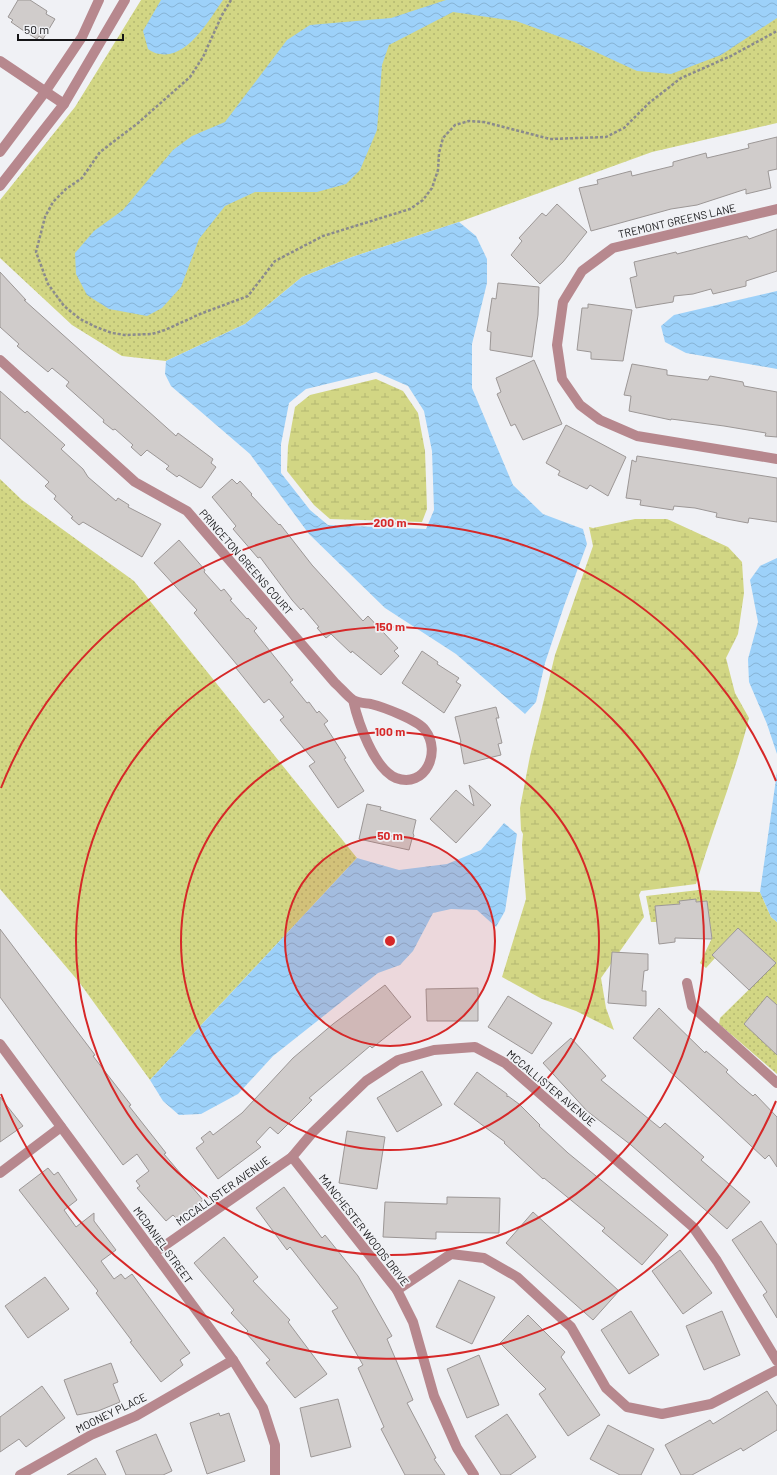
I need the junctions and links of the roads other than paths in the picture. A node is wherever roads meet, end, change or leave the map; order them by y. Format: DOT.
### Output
graph roads {
  1 [pos="99,0"];
  2 [pos="125,0"];
  3 [pos="0,61"];
  4 [pos="45,92"];
  5 [pos="64,104"];
  6 [pos="0,152"];
  7 [pos="0,186"];
  8 [pos="777,209"];
  9 [pos="0,360"];
  10 [pos="777,459"];
  11 [pos="353,700"];
  12 [pos="687,982"];
  13 [pos="0,1044"];
  14 [pos="777,1083"];
  15 [pos="61,1127"];
  16 [pos="292,1157"];
  17 [pos="0,1173"];
  18 [pos="154,1254"];
  19 [pos="397,1290"];
  20 [pos="232,1360"];
  21 [pos="777,1361"];
  22 [pos="777,1370"];
  23 [pos="20,1475"];
  24 [pos="275,1475"];
  25 [pos="474,1475"];
  1 -- 4 [label="street"];
  2 -- 5 [label="street"];
  3 -- 4 [label="street"];
  4 -- 5 [label="street"];
  4 -- 6 [label="street"];
  5 -- 7 [label="street"];
  8 -- 10 [label="street, TREMONT GREENS LANE"];
  9 -- 11 [label="street, PRINCETON GREENS COURT"];
  11 -- 11 [label="street"];
  12 -- 14 [label="street"];
  13 -- 15 [label="street, MCDANIEL STREET"];
  15 -- 17 [label="street"];
  15 -- 18 [label="street, MCDANIEL STREET"];
  16 -- 18 [label="street, MCCALLISTER AVENUE"];
  16 -- 19 [label="street, MANCHESTER WOODS DRIVE"];
  16 -- 21 [label="street, MCCALLISTER AVENUE"];
  18 -- 20 [label="street, MCDANIEL STREET"];
  19 -- 22 [label="street"];
  19 -- 25 [label="street, MANCHESTER WOODS DRIVE"];
  20 -- 23 [label="street, MOONEY PLACE"];
  20 -- 24 [label="street, MCDANIEL STREET"];
}
